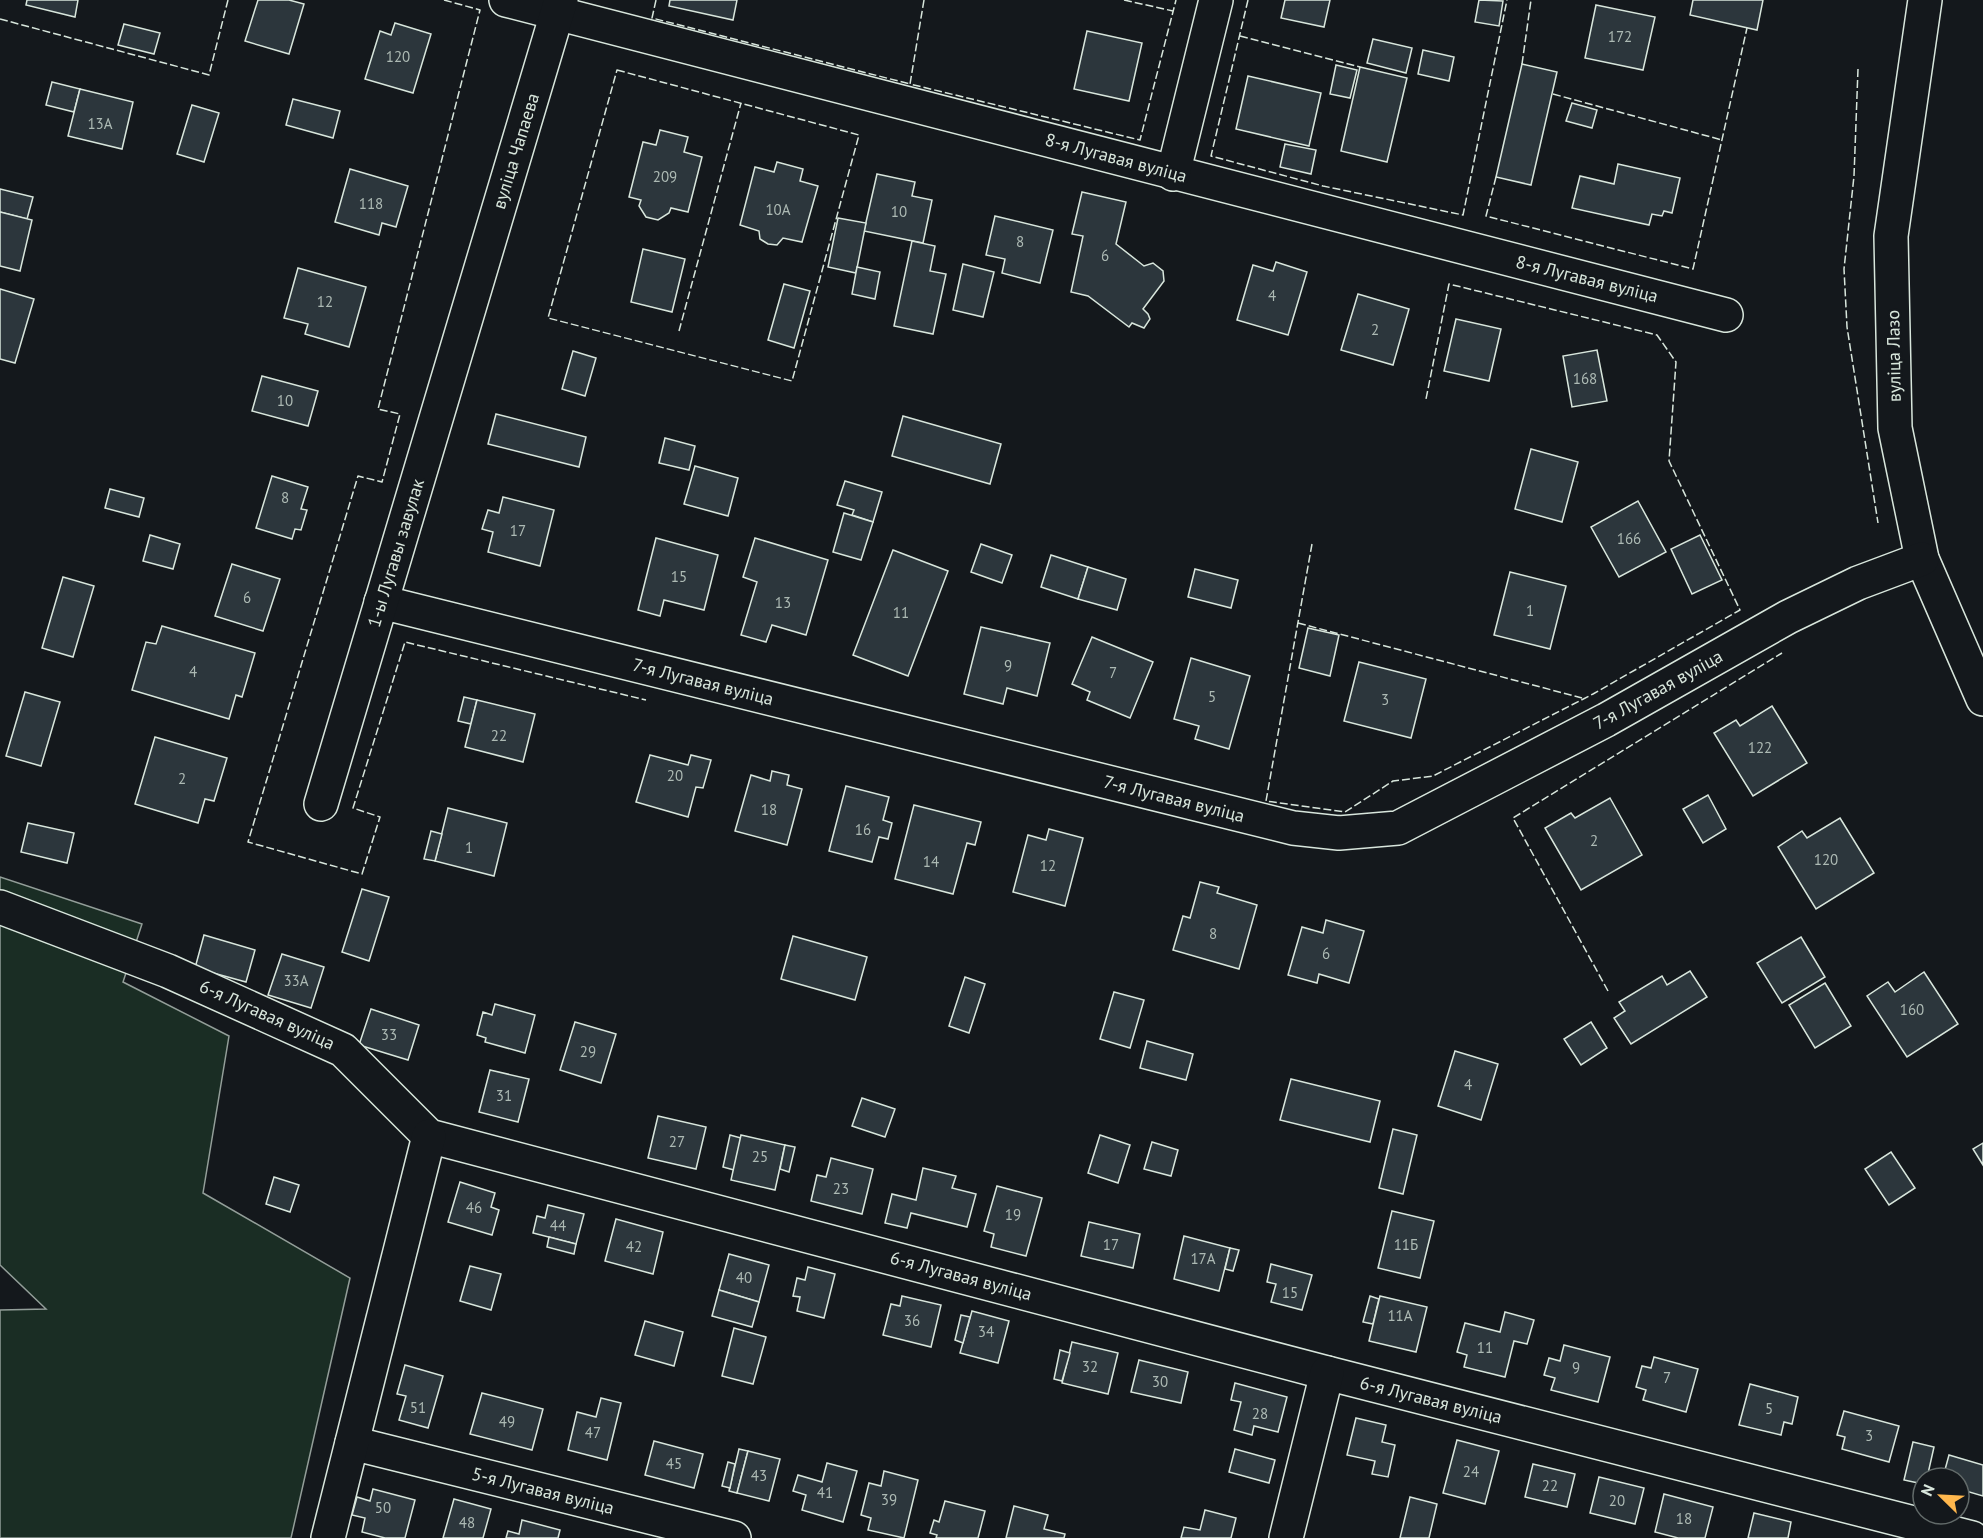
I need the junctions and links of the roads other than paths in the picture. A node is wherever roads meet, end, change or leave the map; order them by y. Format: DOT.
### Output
graph roads {
  1 [pos="506,0"];
  2 [pos="1216,0"];
  3 [pos="1925,0"];
  4 [pos="560,6"];
  5 [pos="1173,174"];
  6 [pos="470,302"];
  7 [pos="1726,315"];
  8 [pos="1922,559"];
  9 [pos="381,602"];
  10 [pos="1983,699"];
  11 [pos="321,804"];
  12 [pos="0,908"];
  13 [pos="429,1136"];
  14 [pos="1327,1373"];
  15 [pos="352,1443"];
  16 [pos="1983,1537"];
  17 [pos="328,1538"];
  18 [pos="734,1538"];
  19 [pos="1286,1538"];
  20 [pos="1972,1538"];
  1 -- 4 [label="street, 8-я Лугавая вуліца"];
  2 -- 5 [label="street"];
  3 -- 8 [label="street, вуліца Лазо"];
  4 -- 5 [label="street, 8-я Лугавая вуліца"];
  4 -- 6 [label="street, вуліца Чапаева"];
  5 -- 7 [label="street, 8-я Лугавая вуліца"];
  6 -- 9 [label="street, 1-ы Лугавы завулак"];
  8 -- 9 [label="street, 7-я Лугавая вуліца"];
  8 -- 10 [label="street, вуліца Лазо"];
  9 -- 11 [label="street, 1-ы Лугавы завулак"];
  12 -- 13 [label="street, 6-я Лугавая вуліца"];
  13 -- 14 [label="street, 6-я Лугавая вуліца"];
  13 -- 15 [label="street"];
  14 -- 19 [label="street"];
  14 -- 20 [label="street, 6-я Лугавая вуліца"];
  15 -- 17 [label="street"];
  15 -- 18 [label="street, 5-я Лугавая вуліца"];
  16 -- 20 [label="street, 6-я Лугавая вуліца"];
}
